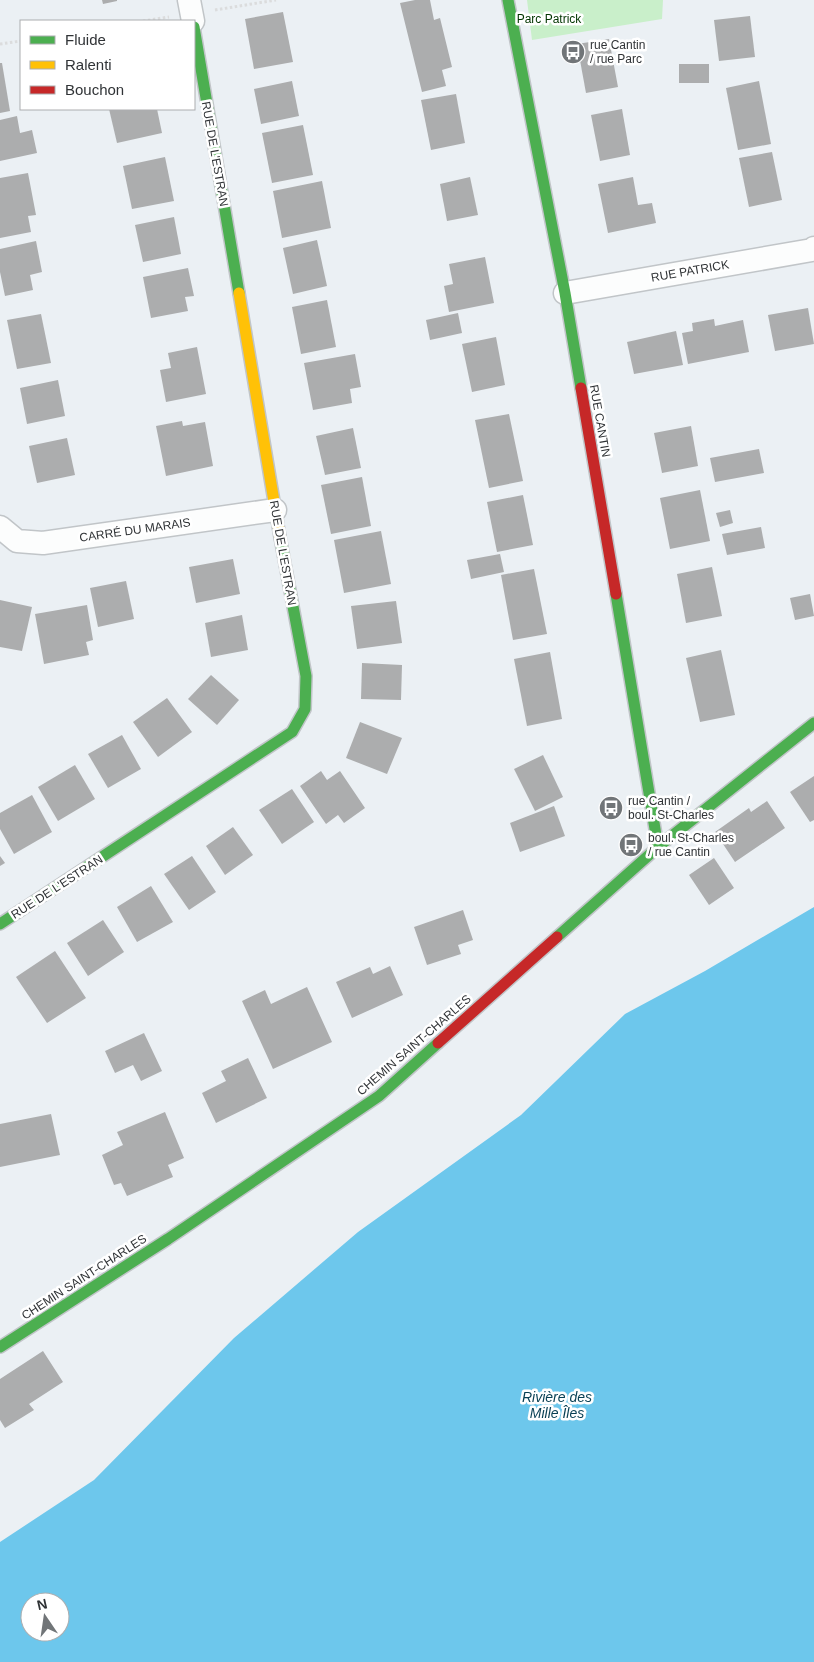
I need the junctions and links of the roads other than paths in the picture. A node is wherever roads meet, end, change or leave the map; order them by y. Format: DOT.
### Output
graph roads {
  1 [pos="189,0"];
  2 [pos="508,0"];
  3 [pos="193,20"];
  4 [pos="195,33"];
  5 [pos="814,248"];
  6 [pos="564,293"];
  7 [pos="275,510"];
  8 [pos="0,527"];
  9 [pos="814,723"];
  10 [pos="658,847"];
  11 [pos="0,924"];
  12 [pos="0,1347"];
  1 -- 3 [label="street"];
  2 -- 6 [label="street, RUE CANTIN"];
  4 -- 7 [label="street, RUE DE L'ESTRAN"];
  5 -- 6 [label="street, RUE PATRICK"];
  6 -- 10 [label="street, RUE CANTIN"];
  7 -- 8 [label="street, CARRÉ DU MARAIS"];
  7 -- 11 [label="street, RUE DE L'ESTRAN"];
  9 -- 10 [label="street, CHEMIN SAINT-CHARLES"];
  10 -- 12 [label="street, CHEMIN SAINT-CHARLES"];
}
